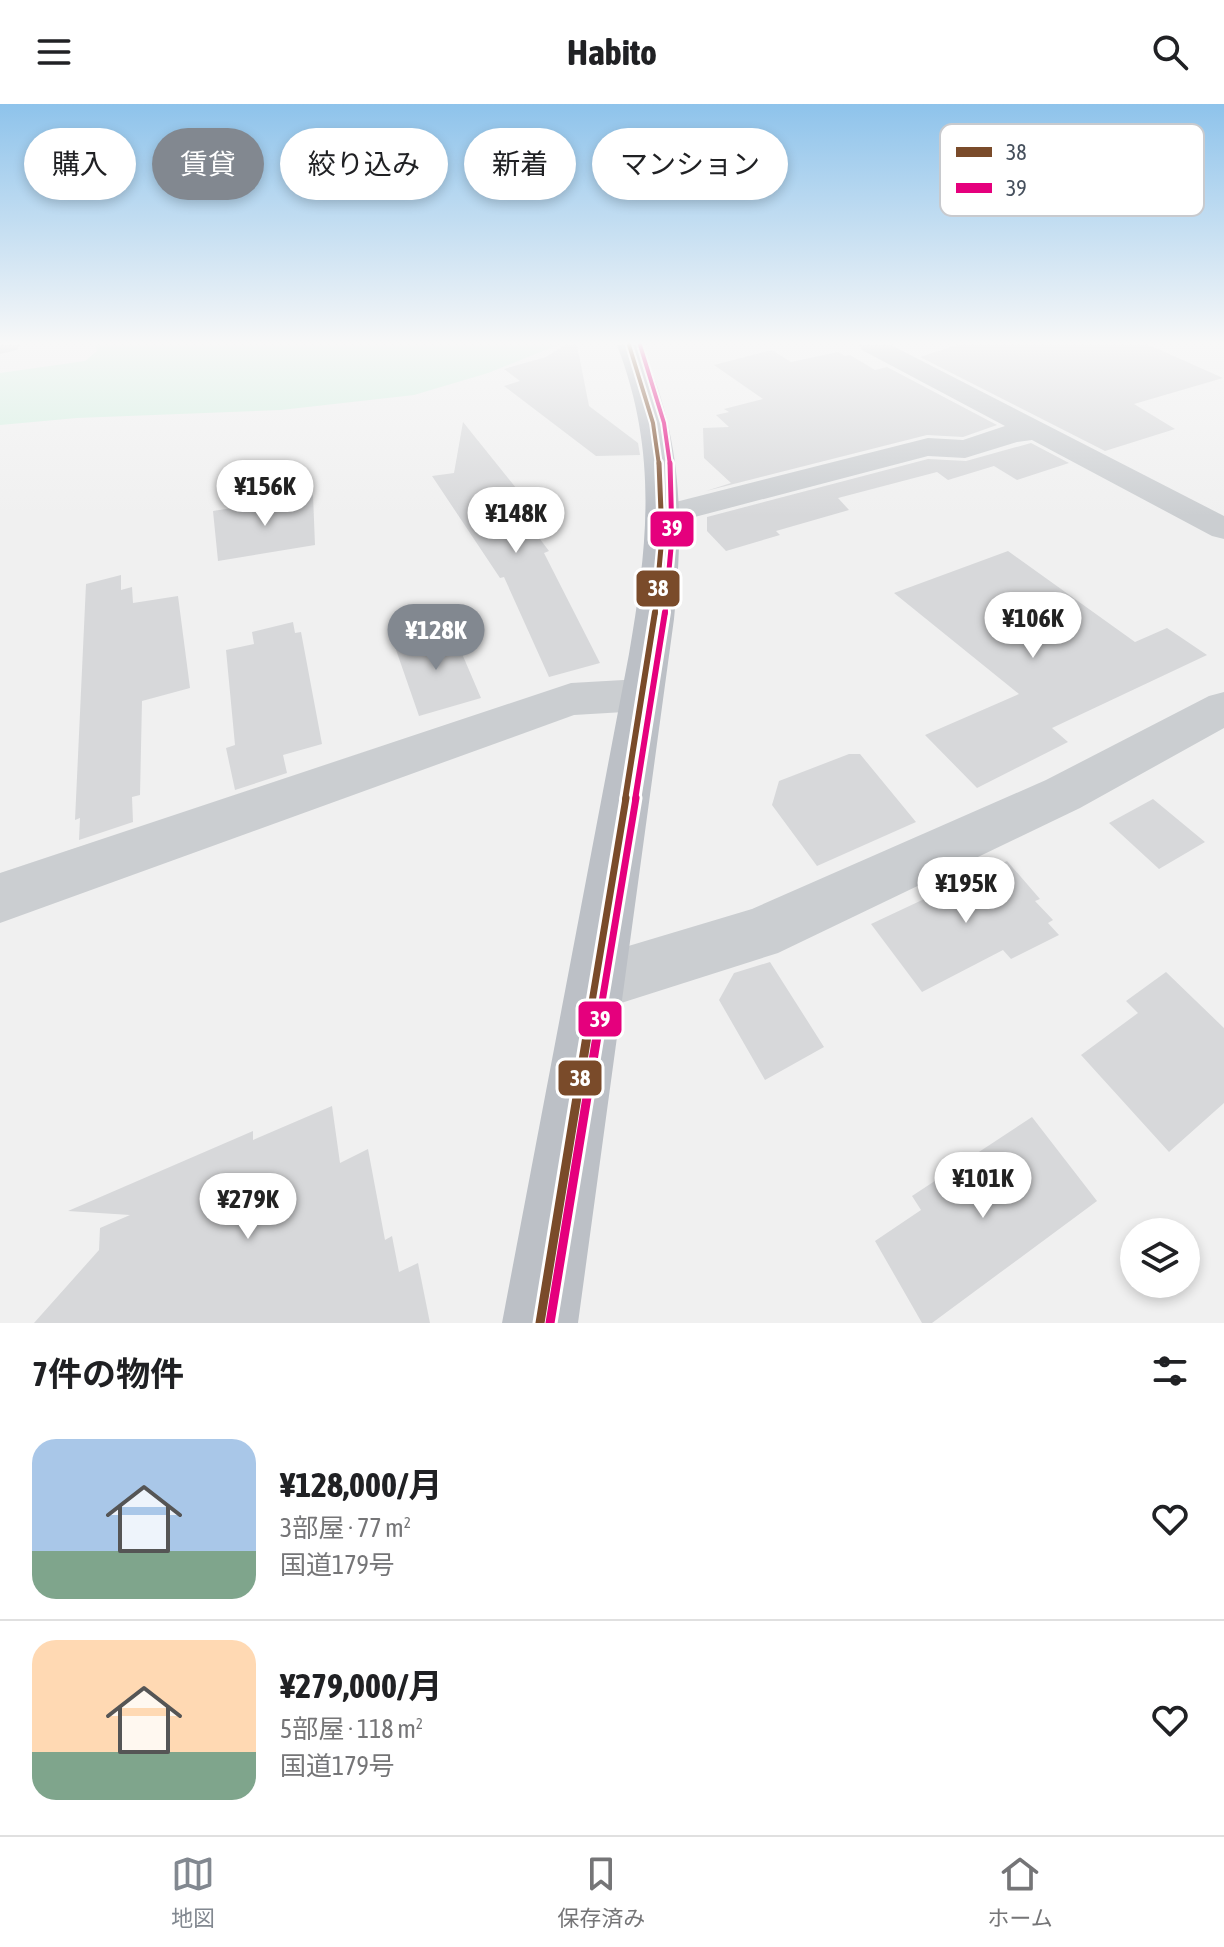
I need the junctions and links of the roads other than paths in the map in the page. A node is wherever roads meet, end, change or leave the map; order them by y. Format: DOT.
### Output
graph roads {
  1 [pos="650,402"];
  2 [pos="982,402"];
  3 [pos="1039,431"];
  4 [pos="664,515"];
  5 [pos="1224,529"];
  6 [pos="641,695"];
  7 [pos="1224,708"];
  8 [pos="0,898"];
  9 [pos="596,982"];
  10 [pos="540,1323"];
  1 -- 4 [label="highway"];
  2 -- 3 [label="street"];
  3 -- 4 [label="street"];
  3 -- 5 [label="street"];
  4 -- 6 [label="highway"];
  6 -- 8 [label="street"];
  6 -- 9 [label="highway"];
  7 -- 9 [label="street"];
  9 -- 10 [label="highway"];
}
